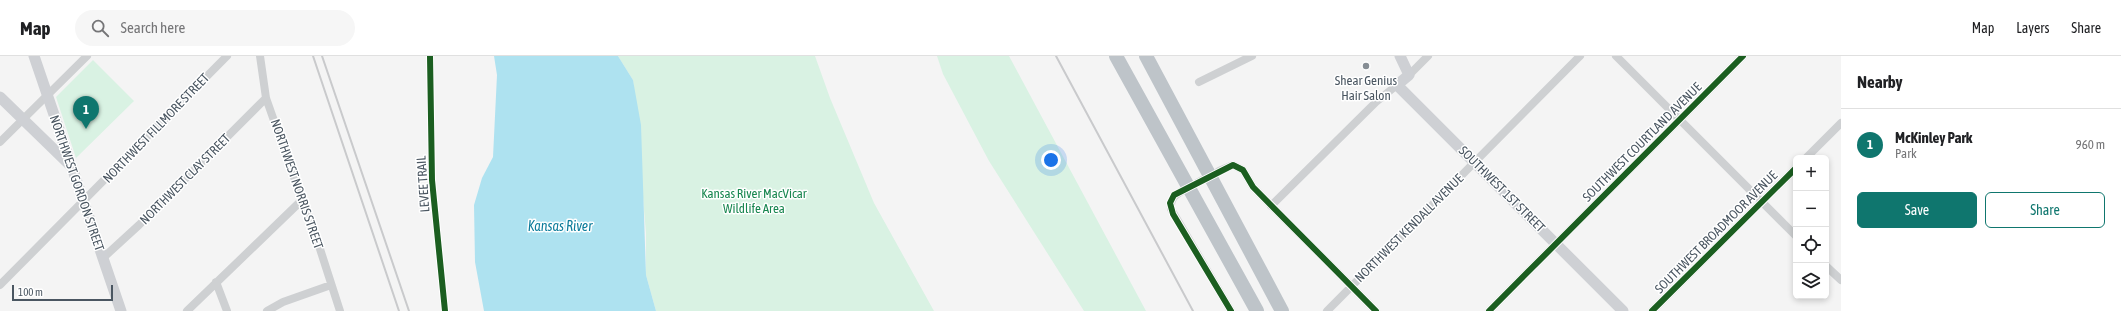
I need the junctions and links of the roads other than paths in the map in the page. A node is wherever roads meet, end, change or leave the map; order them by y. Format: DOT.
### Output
graph roads {
  1 [pos="34,56"];
  2 [pos="87,56"];
  3 [pos="227,56"];
  4 [pos="260,56"];
  5 [pos="1116,56"];
  6 [pos="1146,56"];
  7 [pos="1252,56"];
  8 [pos="1400,56"];
  9 [pos="1428,56"];
  10 [pos="1580,56"];
  11 [pos="1616,56"];
  12 [pos="1743,56"];
  13 [pos="1409,74"];
  14 [pos="1199,82"];
  15 [pos="1397,85"];
  16 [pos="47,96"];
  17 [pos="0,97"];
  18 [pos="266,98"];
  19 [pos="22,119"];
  20 [pos="1679,119"];
  21 [pos="1841,123"];
  22 [pos="0,142"];
  23 [pos="1809,155"];
  24 [pos="1474,162"];
  25 [pos="72,167"];
  26 [pos="1219,171"];
  27 [pos="1793,171"];
  28 [pos="1185,189"];
  29 [pos="302,200"];
  30 [pos="84,201"];
  31 [pos="1762,202"];
  32 [pos="1271,206"];
  33 [pos="1793,233"];
  34 [pos="1556,244"];
  35 [pos="103,258"];
  36 [pos="1829,269"];
  37 [pos="1841,280"];
  38 [pos="216,282"];
  39 [pos="0,285"];
  40 [pos="331,285"];
  41 [pos="1351,286"];
  42 [pos="120,310"];
  43 [pos="186,311"];
  44 [pos="227,311"];
  45 [pos="267,311"];
  46 [pos="340,311"];
  47 [pos="1231,311"];
  48 [pos="1258,311"];
  49 [pos="1282,311"];
  50 [pos="1327,311"];
  51 [pos="1376,311"];
  52 [pos="1489,311"];
  53 [pos="1623,311"];
  54 [pos="1652,311"];
  1 -- 16 [label="main road, NORTHWEST GORDON STREET"];
  2 -- 16 [label="street"];
  3 -- 30 [label="street, NORTHWEST FILLMORE STREET"];
  4 -- 18 [label="street, NORTHWEST NORRIS STREET"];
  5 -- 48 [label="highway"];
  6 -- 49 [label="highway"];
  7 -- 14 [label="street"];
  8 -- 13 [label="main road"];
  9 -- 13 [label="street"];
  10 -- 24 [label="street, NORTHWEST KENDALL AVENUE"];
  11 -- 20 [label="street"];
  12 -- 20 [label="street, SOUTHWEST COURTLAND AVENUE"];
  13 -- 15 [label="main road"];
  15 -- 24 [label="main road, SOUTHWEST 1ST STREET"];
  15 -- 32 [label="street"];
  16 -- 19 [label="street"];
  16 -- 25 [label="main road, NORTHWEST GORDON STREET"];
  17 -- 19 [label="main road"];
  18 -- 29 [label="street, NORTHWEST NORRIS STREET"];
  18 -- 35 [label="street, NORTHWEST CLAY STREET"];
  19 -- 22 [label="street"];
  19 -- 25 [label="main road"];
  20 -- 31 [label="street"];
  20 -- 34 [label="street, SOUTHWEST COURTLAND AVENUE"];
  21 -- 23 [label="street"];
  24 -- 34 [label="main road, SOUTHWEST 1ST STREET"];
  24 -- 41 [label="street, NORTHWEST KENDALL AVENUE"];
  25 -- 30 [label="main road, NORTHWEST GORDON STREET"];
  26 -- 32 [label="street"];
  27 -- 31 [label="street, SOUTHWEST BROADMOOR AVENUE"];
  28 -- 47 [label="street"];
  29 -- 38 [label="street"];
  29 -- 40 [label="street, NORTHWEST NORRIS STREET"];
  30 -- 35 [label="main road, NORTHWEST GORDON STREET"];
  30 -- 39 [label="street, NORTHWEST FILLMORE STREET"];
  31 -- 33 [label="street"];
  31 -- 54 [label="street, SOUTHWEST BROADMOOR AVENUE"];
  32 -- 41 [label="street"];
  34 -- 52 [label="street, SOUTHWEST COURTLAND AVENUE"];
  34 -- 53 [label="main road, SOUTHWEST 1ST STREET"];
  35 -- 42 [label="main road, NORTHWEST GORDON STREET"];
  36 -- 37 [label="street"];
  38 -- 43 [label="street"];
  38 -- 44 [label="street"];
  40 -- 45 [label="street"];
  40 -- 46 [label="street, NORTHWEST NORRIS STREET"];
  41 -- 50 [label="street, NORTHWEST KENDALL AVENUE"];
  41 -- 51 [label="street"];
}
